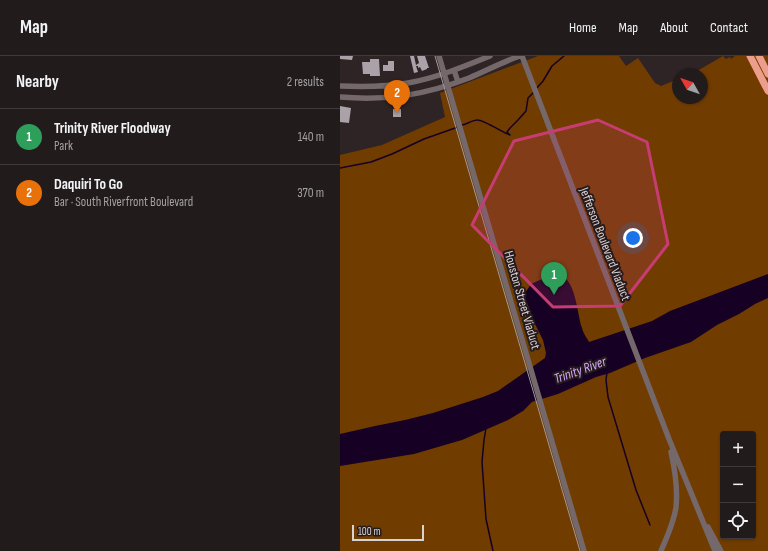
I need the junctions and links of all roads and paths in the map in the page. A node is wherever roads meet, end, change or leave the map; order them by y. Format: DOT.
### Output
graph roads {
  1 [pos="439,56"];
  2 [pos="490,56"];
  3 [pos="516,56"];
  4 [pos="521,56"];
  5 [pos="750,56"];
  6 [pos="759,56"];
  7 [pos="510,59"];
  8 [pos="454,70"];
  9 [pos="768,74"];
  10 [pos="458,82"];
  11 [pos="340,86"];
  12 [pos="386,86"];
  13 [pos="768,91"];
  14 [pos="340,97"];
  15 [pos="389,98"];
  16 [pos="669,439"];
  17 [pos="696,506"];
  18 [pos="584,551"];
  19 [pos="661,551"];
  20 [pos="715,551"];
  21 [pos="721,551"];
  1 -- 18 [label="main road, Houston Street Viaduct"];
  2 -- 8 [label="main road"];
  3 -- 7 [label="main road"];
  4 -- 7 [label="main road"];
  4 -- 16 [label="main road, Jefferson Boulevard Viaduct"];
  5 -- 13 [label="highway"];
  6 -- 9 [label="highway"];
  7 -- 10 [label="main road"];
  8 -- 10 [label="main road"];
  8 -- 12 [label="main road"];
  10 -- 15 [label="main road"];
  11 -- 12 [label="main road"];
  12 -- 15 [label="main road"];
  14 -- 15 [label="main road"];
  16 -- 17 [label="main road"];
  16 -- 19 [label="main road"];
  17 -- 20 [label="main road"];
  17 -- 21 [label="main road"];
}
